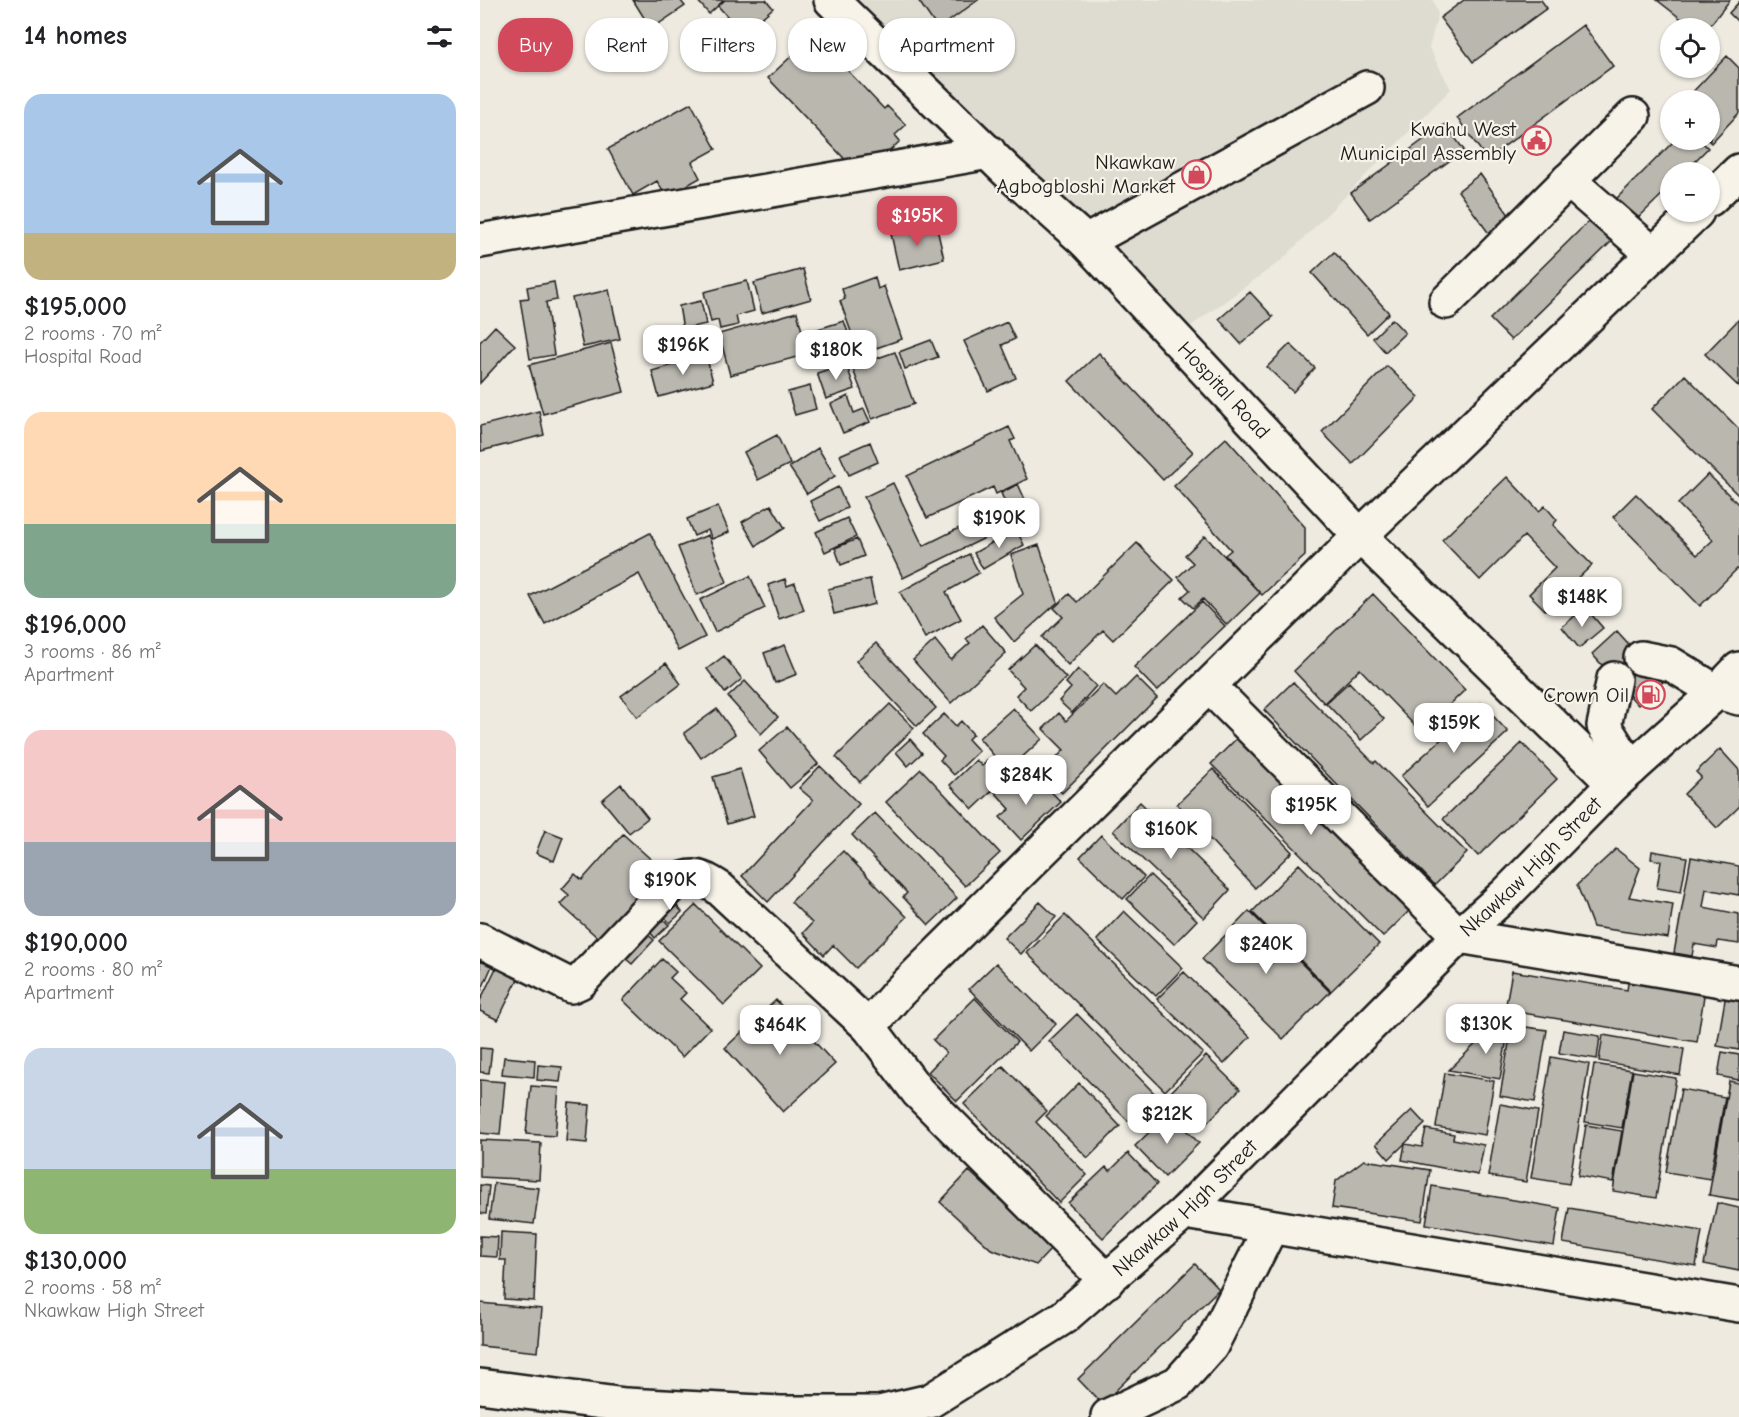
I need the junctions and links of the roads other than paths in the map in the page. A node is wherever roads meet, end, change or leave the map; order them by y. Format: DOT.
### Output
graph roads {
  1 [pos="831,0"];
  2 [pos="1367,88"];
  3 [pos="1633,116"];
  4 [pos="989,152"];
  5 [pos="1739,171"];
  6 [pos="1568,180"];
  7 [pos="1720,189"];
  8 [pos="1687,222"];
  9 [pos="480,241"];
  10 [pos="1086,242"];
  11 [pos="1653,254"];
  12 [pos="1446,302"];
  13 [pos="1360,536"];
  14 [pos="1641,658"];
  15 [pos="1614,679"];
  16 [pos="1209,686"];
  17 [pos="1732,686"];
  18 [pos="1622,776"];
  19 [pos="1459,936"];
  20 [pos="480,940"];
  21 [pos="1739,982"];
  22 [pos="869,1027"];
  23 [pos="1185,1212"];
  24 [pos="1271,1227"];
  25 [pos="1107,1281"];
  26 [pos="1739,1305"];
  27 [pos="484,1390"];
  28 [pos="840,1415"];
  29 [pos="1108,1416"];
  1 -- 4 [label="street, Hospital Road"];
  2 -- 10 [label="street"];
  3 -- 6 [label="street"];
  4 -- 9 [label="street"];
  4 -- 10 [label="street, Hospital Road"];
  5 -- 7 [label="street"];
  6 -- 11 [label="street"];
  6 -- 12 [label="street"];
  8 -- 11 [label="street"];
  10 -- 13 [label="street, Hospital Road"];
  11 -- 13 [label="street"];
  13 -- 16 [label="street"];
  13 -- 18 [label="street, Hospital Road"];
  14 -- 17 [label="street"];
  15 -- 18 [label="street"];
  16 -- 19 [label="street"];
  16 -- 22 [label="street"];
  17 -- 18 [label="street, Nkawkaw High Street"];
  18 -- 19 [label="street, Nkawkaw High Street"];
  19 -- 21 [label="street"];
  19 -- 23 [label="street, Nkawkaw High Street"];
  20 -- 22 [label="street"];
  22 -- 25 [label="street"];
  23 -- 24 [label="street"];
  23 -- 25 [label="street, Nkawkaw High Street"];
  24 -- 26 [label="street"];
  24 -- 29 [label="street"];
  25 -- 28 [label="street, Nkawkaw High Street"];
  27 -- 28 [label="street, Nkawkaw High Street"];
}
